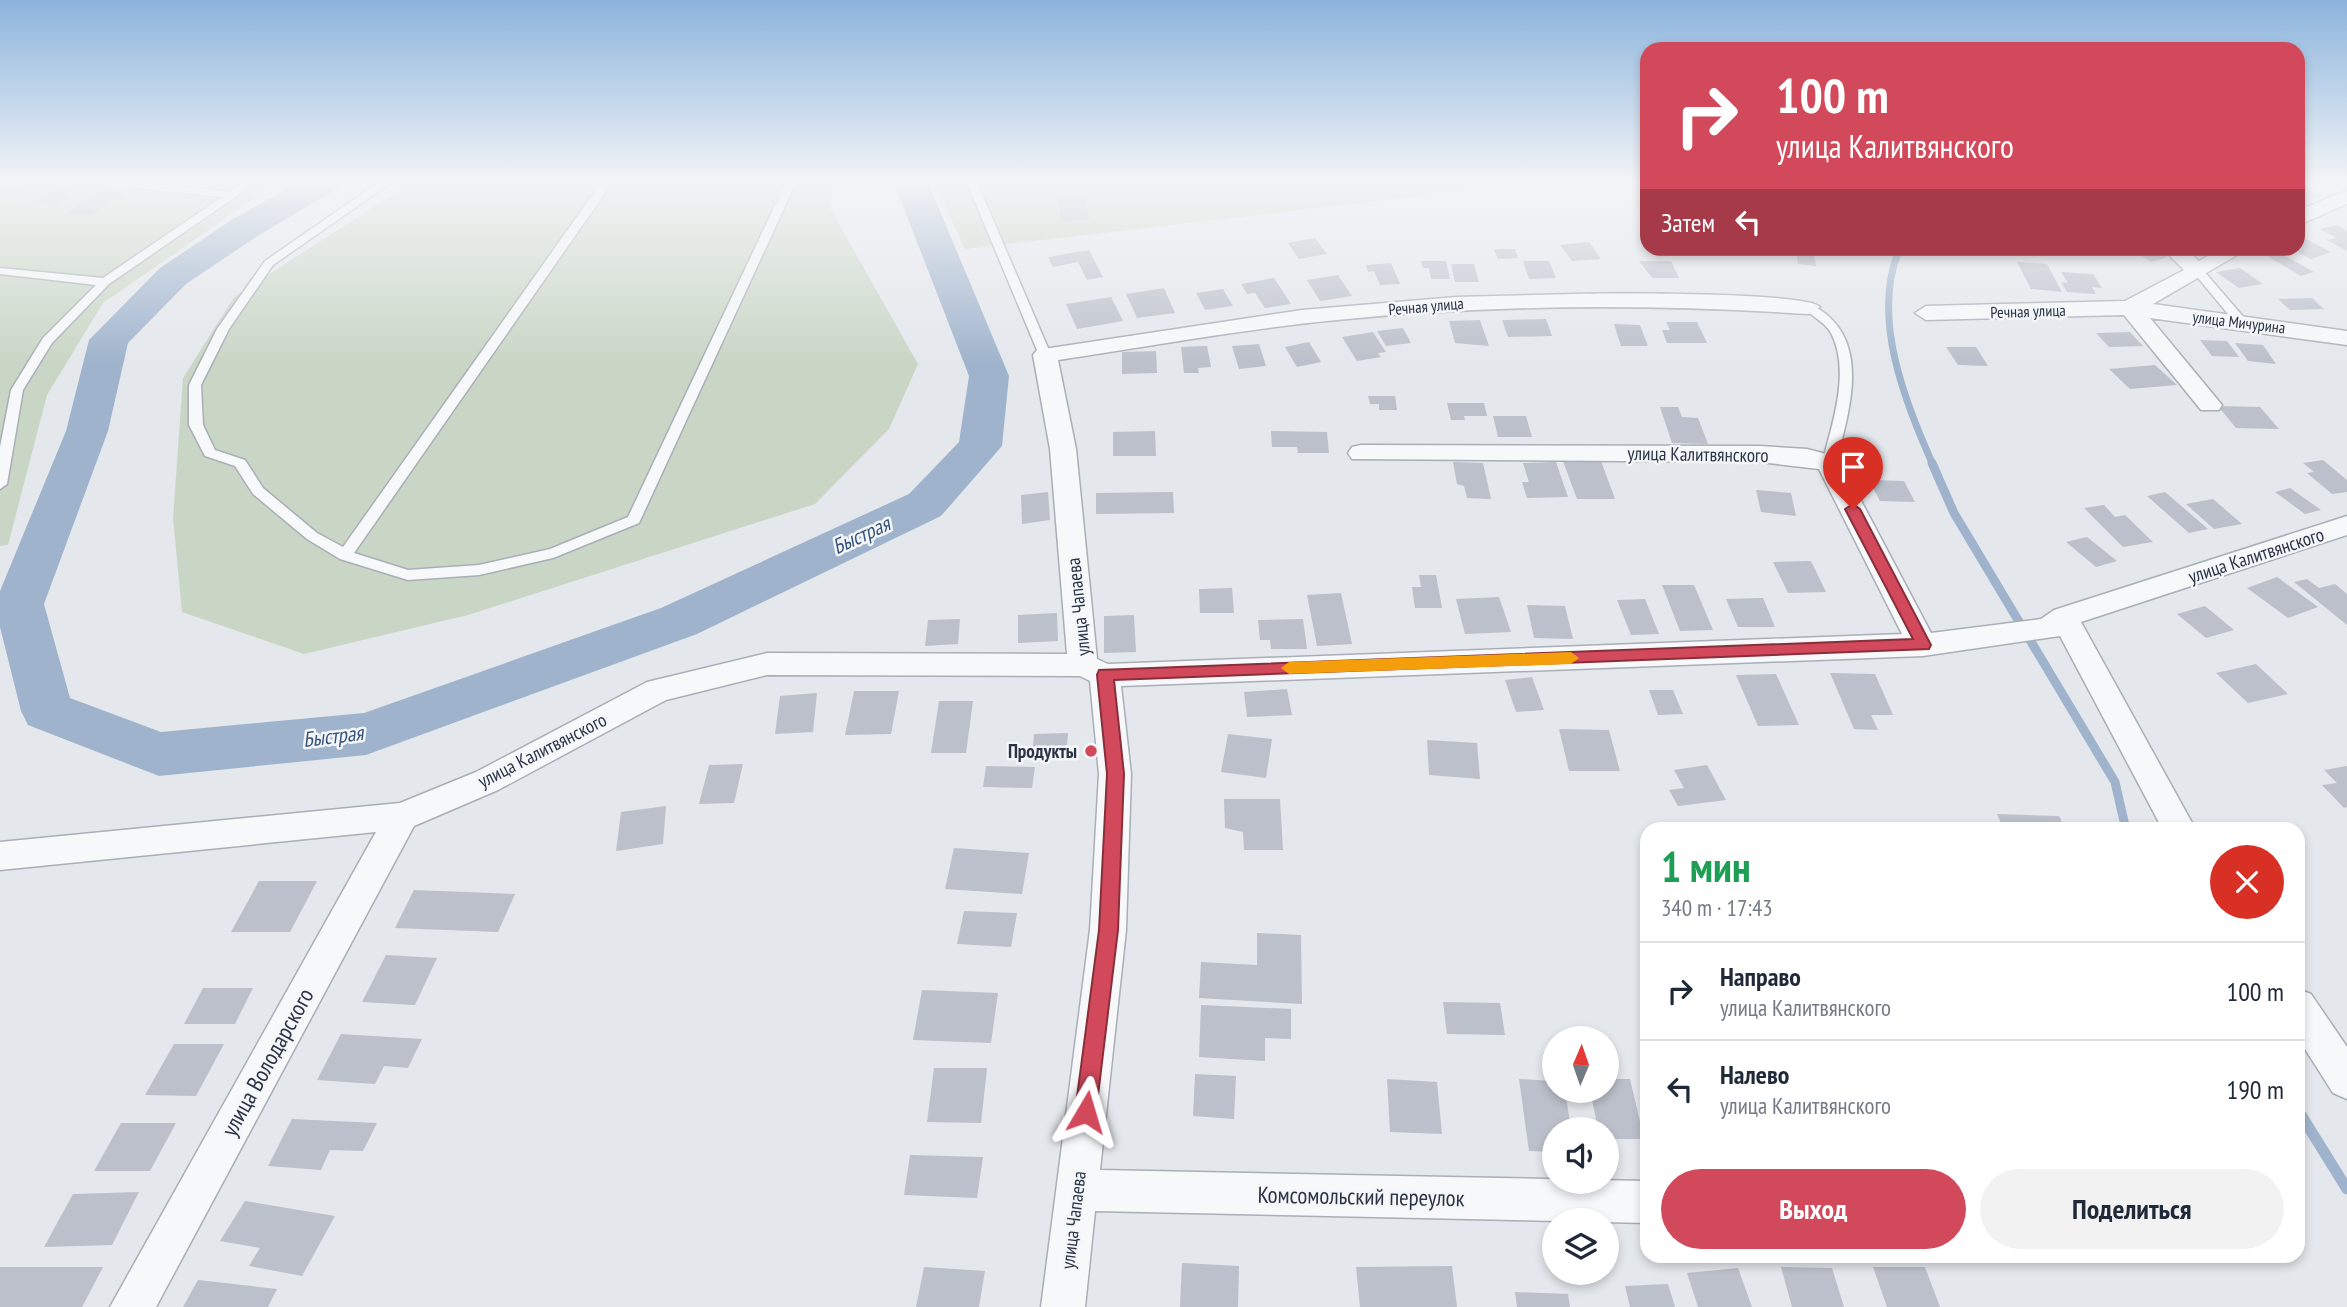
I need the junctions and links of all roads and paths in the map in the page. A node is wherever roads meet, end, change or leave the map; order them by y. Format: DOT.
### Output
graph roads {
  1 [pos="164,241"];
  2 [pos="301,241"];
  3 [pos="566,241"];
  4 [pos="764,241"];
  5 [pos="997,241"];
  6 [pos="2181,256"];
  7 [pos="2224,256"];
  8 [pos="0,271"];
  9 [pos="2197,271"];
  10 [pos="105,282"];
  11 [pos="1809,307"];
  12 [pos="2130,308"];
  13 [pos="1926,313"];
  14 [pos="2242,323"];
  15 [pos="2347,338"];
  16 [pos="1045,355"];
  17 [pos="0,388"];
  18 [pos="17,390"];
  19 [pos="2210,405"];
  20 [pos="1361,453"];
  21 [pos="1829,463"];
  22 [pos="0,484"];
  23 [pos="2347,525"];
  24 [pos="345,555"];
  25 [pos="2056,623"];
  26 [pos="1934,644"];
  27 [pos="1094,670"];
  28 [pos="402,816"];
  29 [pos="2174,822"];
  30 [pos="0,856"];
  31 [pos="2305,1017"];
  32 [pos="2347,1080"];
  33 [pos="1076,1190"];
  34 [pos="1640,1202"];
  35 [pos="132,1307"];
  36 [pos="1063,1307"];
  1 -- 10 [label="lane"];
  2 -- 24 [label="lane"];
  3 -- 24 [label="lane"];
  4 -- 24 [label="lane"];
  5 -- 16 [label="lane"];
  6 -- 9 [label="street"];
  7 -- 9 [label="street, Речная улица"];
  8 -- 10 [label="lane"];
  9 -- 12 [label="street, Речная улица"];
  9 -- 14 [label="lane"];
  10 -- 18 [label="lane"];
  11 -- 16 [label="street, Речная улица"];
  11 -- 21 [label="lane"];
  12 -- 13 [label="street, Речная улица"];
  12 -- 14 [label="street, улица Мичурина"];
  12 -- 19 [label="street"];
  14 -- 15 [label="street, улица Мичурина"];
  16 -- 27 [label="street, улица Чапаева"];
  17 -- 18 [label="lane"];
  18 -- 22 [label="lane"];
  20 -- 21 [label="street, улица Калитвянского"];
  21 -- 26 [label="street"];
  23 -- 25 [label="street, улица Калитвянского"];
  25 -- 26 [label="street, улица Калитвянского"];
  25 -- 29 [label="street"];
  26 -- 27 [label="street, улица Калитвянского"];
  27 -- 28 [label="street, улица Калитвянского"];
  27 -- 33 [label="street, улица Чапаева"];
  28 -- 30 [label="street, улица Калитвянского"];
  28 -- 35 [label="street, улица Володарского"];
  31 -- 32 [label="street"];
  33 -- 34 [label="street, Комсомольский переулок"];
  33 -- 36 [label="street, улица Чапаева"];
}
